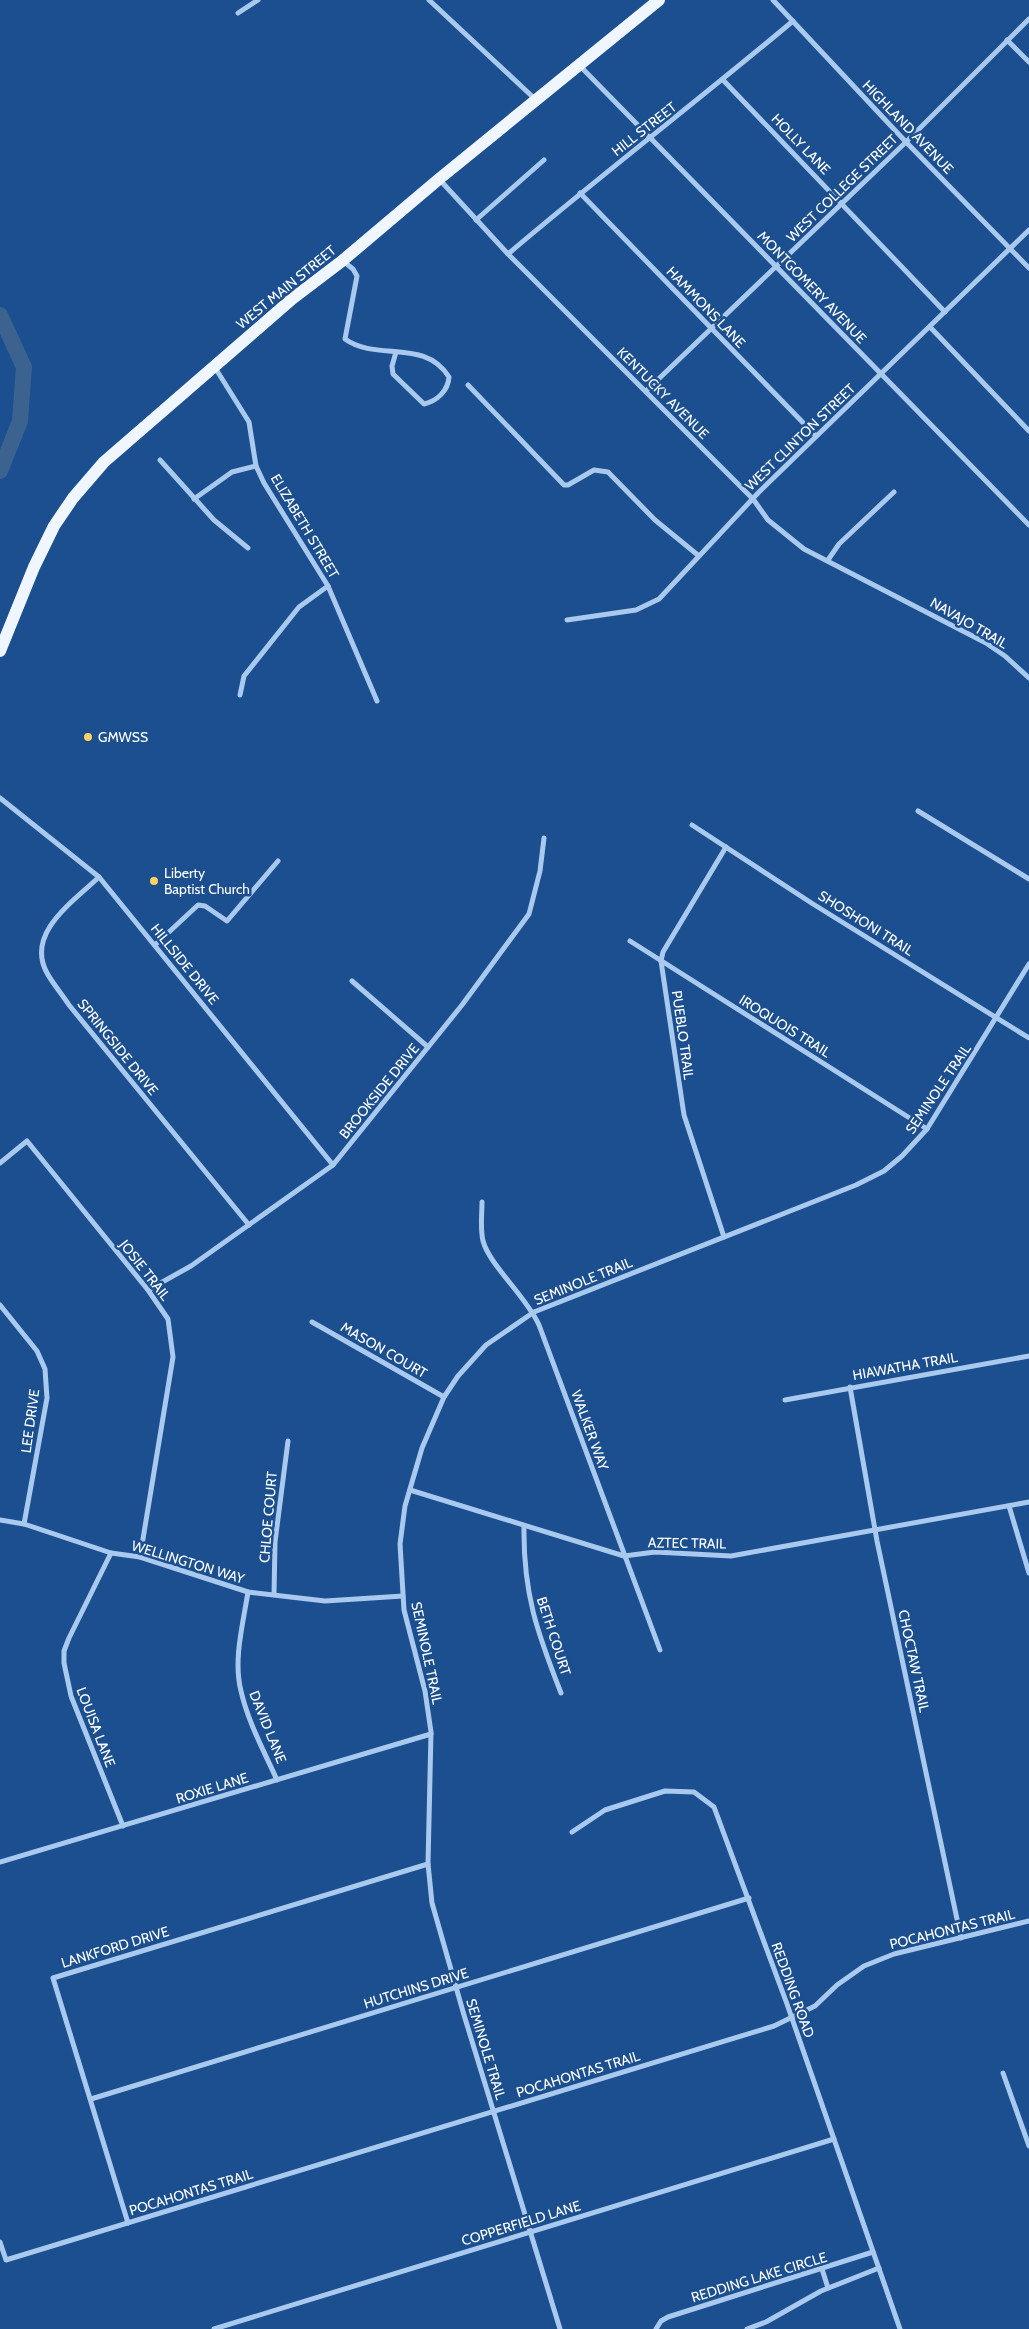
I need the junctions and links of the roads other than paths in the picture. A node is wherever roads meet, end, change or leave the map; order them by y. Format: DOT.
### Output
graph roads {
  1 [pos="258,0"];
  2 [pos="429,0"];
  3 [pos="659,0"];
  4 [pos="773,0"];
  5 [pos="238,14"];
  6 [pos="1029,19"];
  7 [pos="793,21"];
  8 [pos="1007,40"];
  9 [pos="1029,62"];
  10 [pos="579,65"];
  11 [pos="723,80"];
  12 [pos="536,99"];
  13 [pos="650,138"];
  14 [pos="906,142"];
  15 [pos="544,160"];
  16 [pos="439,179"];
  17 [pos="580,193"];
  18 [pos="842,203"];
  19 [pos="476,220"];
  20 [pos="1029,230"];
  21 [pos="1010,248"];
  22 [pos="508,254"];
  23 [pos="342,261"];
  24 [pos="777,266"];
  25 [pos="1029,268"];
  26 [pos="945,312"];
  27 [pos="930,327"];
  28 [pos="712,329"];
  29 [pos="396,352"];
  30 [pos="214,366"];
  31 [pos="881,374"];
  32 [pos="468,385"];
  33 [pos="646,391"];
  34 [pos="1029,431"];
  35 [pos="816,436"];
  36 [pos="160,460"];
  37 [pos="256,466"];
  38 [pos="894,492"];
  39 [pos="194,499"];
  40 [pos="753,499"];
  41 [pos="1029,525"];
  42 [pos="248,548"];
  43 [pos="699,556"];
  44 [pos="828,560"];
  45 [pos="328,586"];
  46 [pos="892,593"];
  47 [pos="567,620"];
  48 [pos="0,652"];
  49 [pos="1029,678"];
  50 [pos="240,696"];
  51 [pos="377,701"];
  52 [pos="0,798"];
  53 [pos="918,812"];
  54 [pos="692,825"];
  55 [pos="544,838"];
  56 [pos="726,847"];
  57 [pos="278,861"];
  58 [pos="99,877"];
  59 [pos="1029,879"];
  60 [pos="630,941"];
  61 [pos="155,946"];
  62 [pos="661,961"];
  63 [pos="1029,964"];
  64 [pos="352,981"];
  65 [pos="997,1018"];
  66 [pos="1029,1038"];
  67 [pos="428,1047"];
  68 [pos="927,1129"];
  69 [pos="0,1163"];
  70 [pos="333,1165"];
  71 [pos="482,1202"];
  72 [pos="249,1225"];
  73 [pos="724,1237"];
  74 [pos="148,1290"];
  75 [pos="0,1305"];
  76 [pos="534,1312"];
  77 [pos="312,1322"];
  78 [pos="1029,1356"];
  79 [pos="850,1387"];
  80 [pos="444,1397"];
  81 [pos="785,1400"];
  82 [pos="288,1441"];
  83 [pos="410,1490"];
  84 [pos="1029,1502"];
  85 [pos="1009,1506"];
  86 [pos="0,1520"];
  87 [pos="24,1524"];
  88 [pos="524,1526"];
  89 [pos="876,1530"];
  90 [pos="111,1553"];
  91 [pos="624,1556"];
  92 [pos="140,1557"];
  93 [pos="1029,1573"];
  94 [pos="248,1592"];
  95 [pos="274,1595"];
  96 [pos="403,1596"];
  97 [pos="660,1650"];
  98 [pos="561,1693"];
  99 [pos="431,1734"];
  100 [pos="277,1780"];
  101 [pos="123,1826"];
  102 [pos="572,1832"];
  103 [pos="0,1862"];
  104 [pos="428,1864"];
  105 [pos="748,1898"];
  106 [pos="1029,1921"];
  107 [pos="961,1938"];
  108 [pos="456,1988"];
  109 [pos="792,2018"];
  110 [pos="1003,2073"];
  111 [pos="90,2099"];
  112 [pos="493,2112"];
  113 [pos="834,2139"];
  114 [pos="1029,2146"];
  115 [pos="128,2223"];
  116 [pos="530,2232"];
  117 [pos="0,2242"];
  118 [pos="873,2252"];
  119 [pos="879,2268"];
  120 [pos="822,2269"];
  121 [pos="828,2288"];
  122 [pos="214,2329"];
  123 [pos="560,2329"];
  124 [pos="656,2329"];
  125 [pos="747,2329"];
  126 [pos="900,2329"];
  1 -- 5 [label="street"];
  2 -- 12 [label="street"];
  3 -- 10 [label="main road, WEST MAIN STREET"];
  4 -- 7 [label="street, HIGHLAND AVENUE"];
  6 -- 8 [label="street, WEST COLLEGE STREET"];
  7 -- 11 [label="street, HILL STREET"];
  7 -- 14 [label="street, HIGHLAND AVENUE"];
  8 -- 9 [label="street"];
  8 -- 14 [label="street, WEST COLLEGE STREET"];
  10 -- 12 [label="main road, WEST MAIN STREET"];
  10 -- 13 [label="street, MONTGOMERY AVENUE"];
  11 -- 13 [label="street, HILL STREET"];
  11 -- 18 [label="street, HOLLY LANE"];
  12 -- 16 [label="main road, WEST MAIN STREET"];
  13 -- 17 [label="street, HILL STREET"];
  13 -- 24 [label="street, MONTGOMERY AVENUE"];
  14 -- 18 [label="street, WEST COLLEGE STREET"];
  14 -- 21 [label="street, HIGHLAND AVENUE"];
  15 -- 19 [label="street"];
  16 -- 19 [label="street, KENTUCKY AVENUE"];
  16 -- 23 [label="main road, WEST MAIN STREET"];
  17 -- 22 [label="street, HILL STREET"];
  17 -- 28 [label="street, HAMMONS LANE"];
  18 -- 24 [label="street, WEST COLLEGE STREET"];
  18 -- 26 [label="street, HOLLY LANE"];
  19 -- 22 [label="street, KENTUCKY AVENUE"];
  20 -- 21 [label="street, WEST CLINTON STREET"];
  21 -- 25 [label="street, HIGHLAND AVENUE"];
  21 -- 26 [label="street, WEST CLINTON STREET"];
  22 -- 33 [label="street, KENTUCKY AVENUE"];
  23 -- 29 [label="street"];
  23 -- 30 [label="main road, WEST MAIN STREET"];
  24 -- 28 [label="street, WEST COLLEGE STREET"];
  24 -- 31 [label="street, MONTGOMERY AVENUE"];
  26 -- 27 [label="street, WEST CLINTON STREET"];
  27 -- 31 [label="street, WEST CLINTON STREET"];
  27 -- 34 [label="street"];
  28 -- 33 [label="street, WEST COLLEGE STREET"];
  28 -- 35 [label="street, HAMMONS LANE"];
  29 -- 29 [label="street"];
  30 -- 37 [label="street, ELIZABETH STREET"];
  30 -- 48 [label="main road, WEST MAIN STREET"];
  31 -- 35 [label="street, WEST CLINTON STREET"];
  31 -- 41 [label="street, MONTGOMERY AVENUE"];
  32 -- 43 [label="street"];
  33 -- 40 [label="street, KENTUCKY AVENUE"];
  35 -- 40 [label="street, WEST CLINTON STREET"];
  36 -- 39 [label="street"];
  37 -- 39 [label="street"];
  37 -- 45 [label="street, ELIZABETH STREET"];
  38 -- 44 [label="street"];
  39 -- 42 [label="street"];
  40 -- 43 [label="street, WEST CLINTON STREET"];
  40 -- 44 [label="street, KENTUCKY AVENUE"];
  43 -- 47 [label="street, WEST CLINTON STREET"];
  44 -- 46 [label="street, KENTUCKY AVENUE"];
  45 -- 50 [label="street"];
  45 -- 51 [label="street, ELIZABETH STREET"];
  46 -- 49 [label="street, NAVAJO TRAIL"];
  52 -- 58 [label="street, HILLSIDE DRIVE"];
  53 -- 59 [label="street"];
  54 -- 56 [label="street, SHOSHONI TRAIL"];
  55 -- 67 [label="street, BROOKSIDE DRIVE"];
  56 -- 62 [label="street"];
  56 -- 65 [label="street, SHOSHONI TRAIL"];
  57 -- 61 [label="street"];
  58 -- 61 [label="street, HILLSIDE DRIVE"];
  58 -- 72 [label="street, SPRINGSIDE DRIVE"];
  60 -- 62 [label="street, IROQUOIS TRAIL"];
  61 -- 70 [label="street, HILLSIDE DRIVE"];
  62 -- 68 [label="street, IROQUOIS TRAIL"];
  62 -- 73 [label="street, PUEBLO TRAIL"];
  63 -- 65 [label="street, SEMINOLE TRAIL"];
  64 -- 67 [label="street"];
  65 -- 66 [label="street, SHOSHONI TRAIL"];
  65 -- 68 [label="street, SEMINOLE TRAIL"];
  67 -- 70 [label="street, BROOKSIDE DRIVE"];
  68 -- 73 [label="street, SEMINOLE TRAIL"];
  69 -- 74 [label="street, JOSIE TRAIL"];
  70 -- 72 [label="street, BROOKSIDE DRIVE"];
  71 -- 76 [label="street, WALKER WAY"];
  72 -- 74 [label="street, BROOKSIDE DRIVE"];
  73 -- 76 [label="street, SEMINOLE TRAIL"];
  74 -- 92 [label="street, JOSIE TRAIL"];
  75 -- 87 [label="street, LEE DRIVE"];
  76 -- 80 [label="street, SEMINOLE TRAIL"];
  76 -- 91 [label="street, WALKER WAY"];
  77 -- 80 [label="street, MASON COURT"];
  78 -- 79 [label="street, HIAWATHA TRAIL"];
  79 -- 81 [label="street, HIAWATHA TRAIL"];
  79 -- 89 [label="street, CHOCTAW TRAIL"];
  80 -- 83 [label="street, SEMINOLE TRAIL"];
  82 -- 95 [label="street, CHLOE COURT"];
  83 -- 88 [label="street, AZTEC TRAIL"];
  83 -- 96 [label="street, SEMINOLE TRAIL"];
  84 -- 85 [label="street, AZTEC TRAIL"];
  85 -- 89 [label="street, AZTEC TRAIL"];
  85 -- 93 [label="street"];
  86 -- 87 [label="street, WELLINGTON WAY"];
  87 -- 90 [label="street, WELLINGTON WAY"];
  88 -- 91 [label="street, AZTEC TRAIL"];
  88 -- 98 [label="street, BETH COURT"];
  89 -- 91 [label="street, AZTEC TRAIL"];
  89 -- 107 [label="street, CHOCTAW TRAIL"];
  90 -- 92 [label="street, WELLINGTON WAY"];
  90 -- 101 [label="street, LOUISA LANE"];
  91 -- 97 [label="street, WALKER WAY"];
  92 -- 94 [label="street, WELLINGTON WAY"];
  94 -- 95 [label="street, WELLINGTON WAY"];
  94 -- 100 [label="street, DAVID LANE"];
  95 -- 96 [label="street, WELLINGTON WAY"];
  96 -- 99 [label="street, SEMINOLE TRAIL"];
  99 -- 100 [label="street, ROXIE LANE"];
  99 -- 104 [label="street, SEMINOLE TRAIL"];
  100 -- 101 [label="street, ROXIE LANE"];
  101 -- 103 [label="street, ROXIE LANE"];
  102 -- 105 [label="street, REDDING ROAD"];
  104 -- 108 [label="street, SEMINOLE TRAIL"];
  104 -- 111 [label="street, LANKFORD DRIVE"];
  105 -- 108 [label="street, HUTCHINS DRIVE"];
  105 -- 109 [label="street, REDDING ROAD"];
  106 -- 107 [label="street, POCAHONTAS TRAIL"];
  107 -- 109 [label="street, POCAHONTAS TRAIL"];
  108 -- 111 [label="street, HUTCHINS DRIVE"];
  108 -- 112 [label="street, SEMINOLE TRAIL"];
  109 -- 112 [label="street, POCAHONTAS TRAIL"];
  109 -- 113 [label="street, REDDING ROAD"];
  110 -- 114 [label="street"];
  111 -- 115 [label="street, LANKFORD DRIVE"];
  112 -- 115 [label="street, POCAHONTAS TRAIL"];
  112 -- 116 [label="street, SEMINOLE TRAIL"];
  113 -- 116 [label="street, COPPERFIELD LANE"];
  113 -- 118 [label="street, REDDING ROAD"];
  115 -- 117 [label="street, POCAHONTAS TRAIL"];
  116 -- 122 [label="street, COPPERFIELD LANE"];
  116 -- 123 [label="street, SEMINOLE TRAIL"];
  118 -- 119 [label="street, REDDING ROAD"];
  118 -- 120 [label="street, REDDING LAKE CIRCLE"];
  119 -- 121 [label="street"];
  119 -- 126 [label="street, REDDING ROAD"];
  120 -- 121 [label="street"];
  120 -- 124 [label="street, REDDING LAKE CIRCLE"];
  121 -- 125 [label="street"];
}
